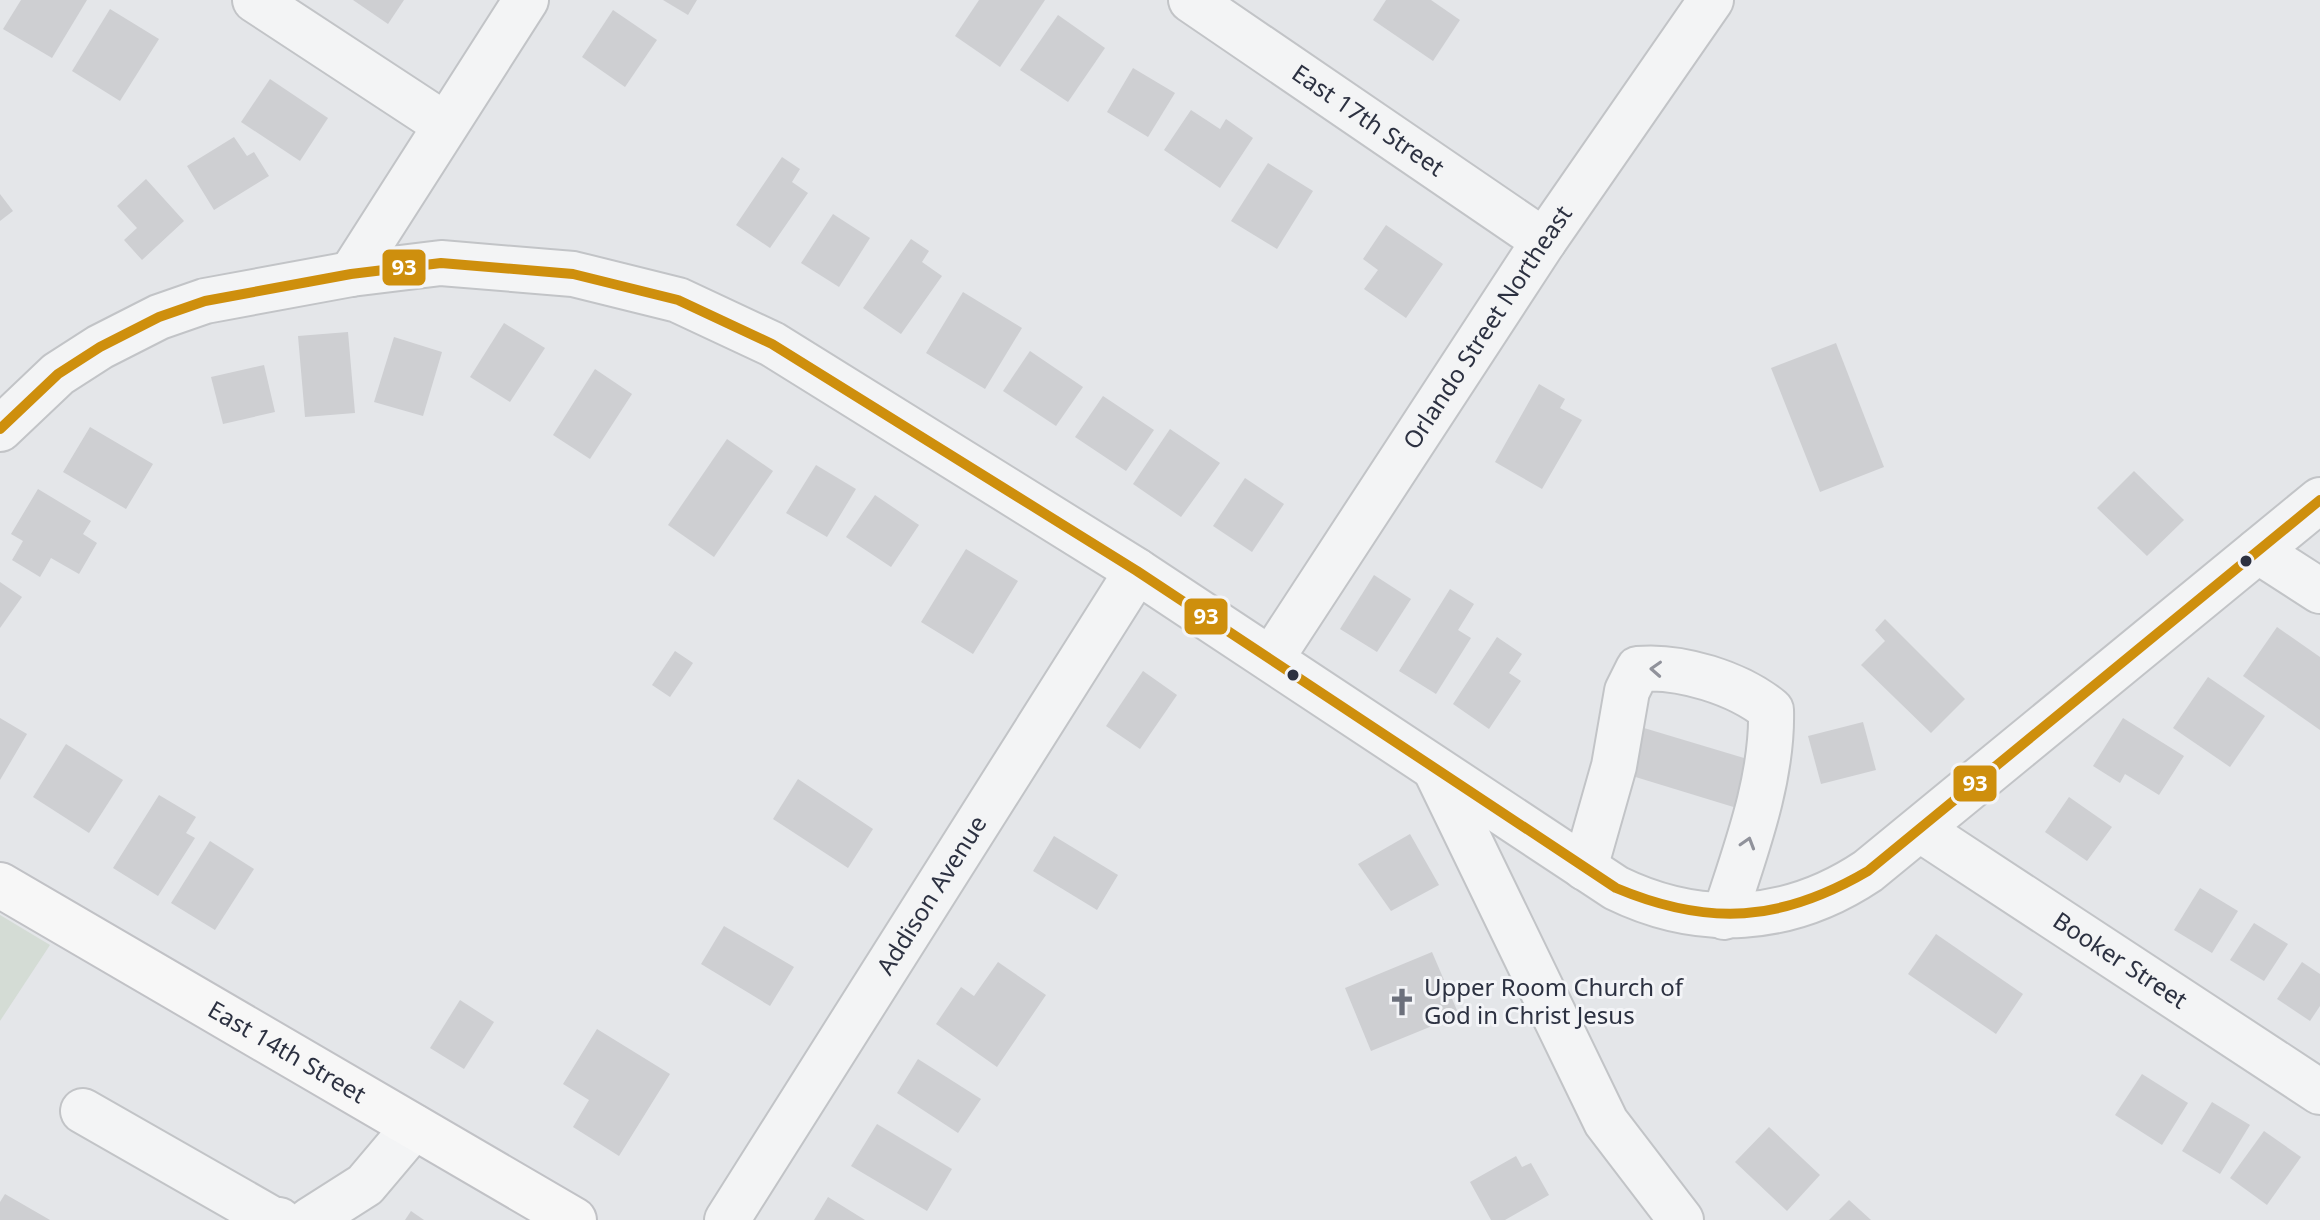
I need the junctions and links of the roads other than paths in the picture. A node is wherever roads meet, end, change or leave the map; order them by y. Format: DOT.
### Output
graph roads {
  1 [pos="255,0"];
  2 [pos="526,0"];
  3 [pos="1191,0"];
  4 [pos="1711,0"];
  5 [pos="444,124"];
  6 [pos="1544,241"];
  7 [pos="351,274"];
  8 [pos="0,429"];
  9 [pos="2320,500"];
  10 [pos="2258,551"];
  11 [pos="1137,571"];
  12 [pos="2320,591"];
  13 [pos="1271,659"];
  14 [pos="1435,769"];
  15 [pos="1921,830"];
  16 [pos="1585,868"];
  17 [pos="0,885"];
  18 [pos="1724,917"];
  19 [pos="2320,1092"];
  20 [pos="83,1111"];
  21 [pos="414,1127"];
  22 [pos="279,1220"];
  23 [pos="310,1220"];
  24 [pos="574,1220"];
  25 [pos="727,1220"];
  26 [pos="1681,1220"];
  1 -- 5 [label="street"];
  2 -- 5 [label="street"];
  3 -- 6 [label="street, East 17th Street"];
  4 -- 6 [label="street, Orlando Street Northeast"];
  5 -- 7 [label="street"];
  6 -- 13 [label="street, Orlando Street Northeast"];
  7 -- 8 [label="street"];
  7 -- 11 [label="street"];
  9 -- 10 [label="street"];
  10 -- 12 [label="street"];
  10 -- 15 [label="street"];
  11 -- 13 [label="street"];
  11 -- 25 [label="street, Addison Avenue"];
  13 -- 14 [label="street"];
  14 -- 16 [label="street"];
  14 -- 26 [label="street"];
  15 -- 18 [label="street"];
  15 -- 19 [label="street, Booker Street"];
  16 -- 18 [label="street"];
  18 -- 16 [label="street, one-way"];
  17 -- 21 [label="main road, East 14th Street"];
  20 -- 22 [label="street"];
  21 -- 23 [label="street"];
  21 -- 24 [label="main road, East 14th Street"];
}
